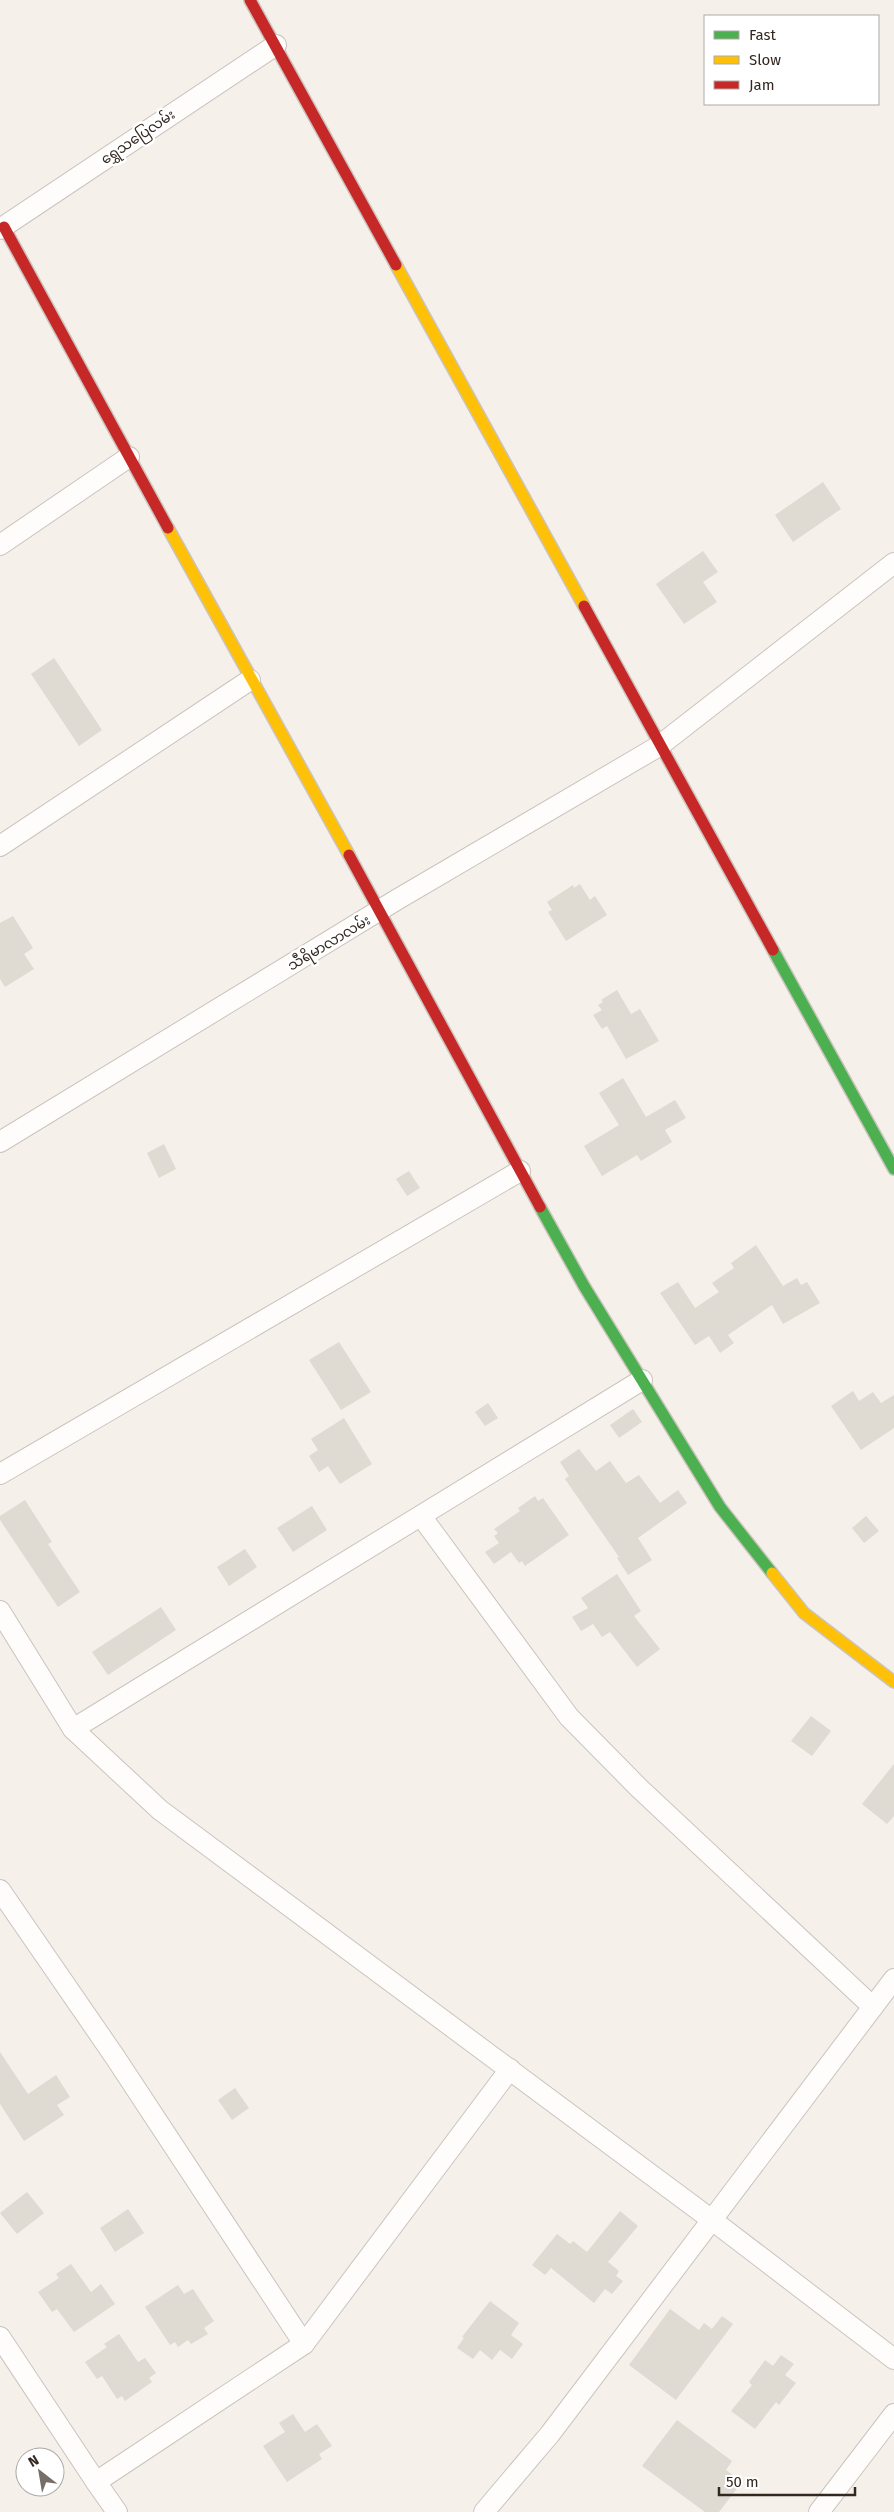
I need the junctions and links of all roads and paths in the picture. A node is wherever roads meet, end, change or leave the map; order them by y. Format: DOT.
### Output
graph roads {
  1 [pos="250,0"];
  2 [pos="276,45"];
  3 [pos="2,228"];
  4 [pos="129,458"];
  5 [pos="0,545"];
  6 [pos="894,563"];
  7 [pos="250,680"];
  8 [pos="659,746"];
  9 [pos="0,846"];
  10 [pos="381,911"];
  11 [pos="0,1142"];
  12 [pos="894,1169"];
  13 [pos="520,1171"];
  14 [pos="642,1380"];
  15 [pos="0,1474"];
  16 [pos="421,1516"];
  17 [pos="0,1611"];
  18 [pos="894,1682"];
  19 [pos="73,1729"];
  20 [pos="0,1890"];
  21 [pos="894,1979"];
  22 [pos="873,2007"];
  23 [pos="510,2069"];
  24 [pos="712,2220"];
  25 [pos="0,2337"];
  26 [pos="304,2344"];
  27 [pos="894,2359"];
  28 [pos="894,2414"];
  29 [pos="96,2482"];
  30 [pos="117,2512"];
  31 [pos="484,2512"];
  32 [pos="819,2512"];
  1 -- 2 [label="street"];
  2 -- 3 [label="street, ရွှေသပြေလမ်း"];
  2 -- 8 [label="street"];
  3 -- 4 [label="street"];
  4 -- 5 [label="street"];
  4 -- 7 [label="street"];
  6 -- 8 [label="street, သီရိမာလာလမ်း"];
  7 -- 9 [label="street"];
  7 -- 10 [label="street"];
  8 -- 10 [label="street, သီရိမာလာလမ်း"];
  8 -- 12 [label="street"];
  10 -- 11 [label="street, သီရိမာလာလမ်း"];
  10 -- 13 [label="street"];
  13 -- 14 [label="street"];
  13 -- 15 [label="street"];
  14 -- 16 [label="street"];
  14 -- 18 [label="street"];
  16 -- 19 [label="street"];
  16 -- 22 [label="street"];
  17 -- 19 [label="street"];
  19 -- 23 [label="street"];
  20 -- 26 [label="street"];
  21 -- 22 [label="street"];
  22 -- 24 [label="street"];
  23 -- 24 [label="street"];
  23 -- 26 [label="street"];
  24 -- 27 [label="street"];
  24 -- 31 [label="street"];
  25 -- 29 [label="street"];
  26 -- 29 [label="street"];
  28 -- 32 [label="street"];
  29 -- 30 [label="street"];
}
